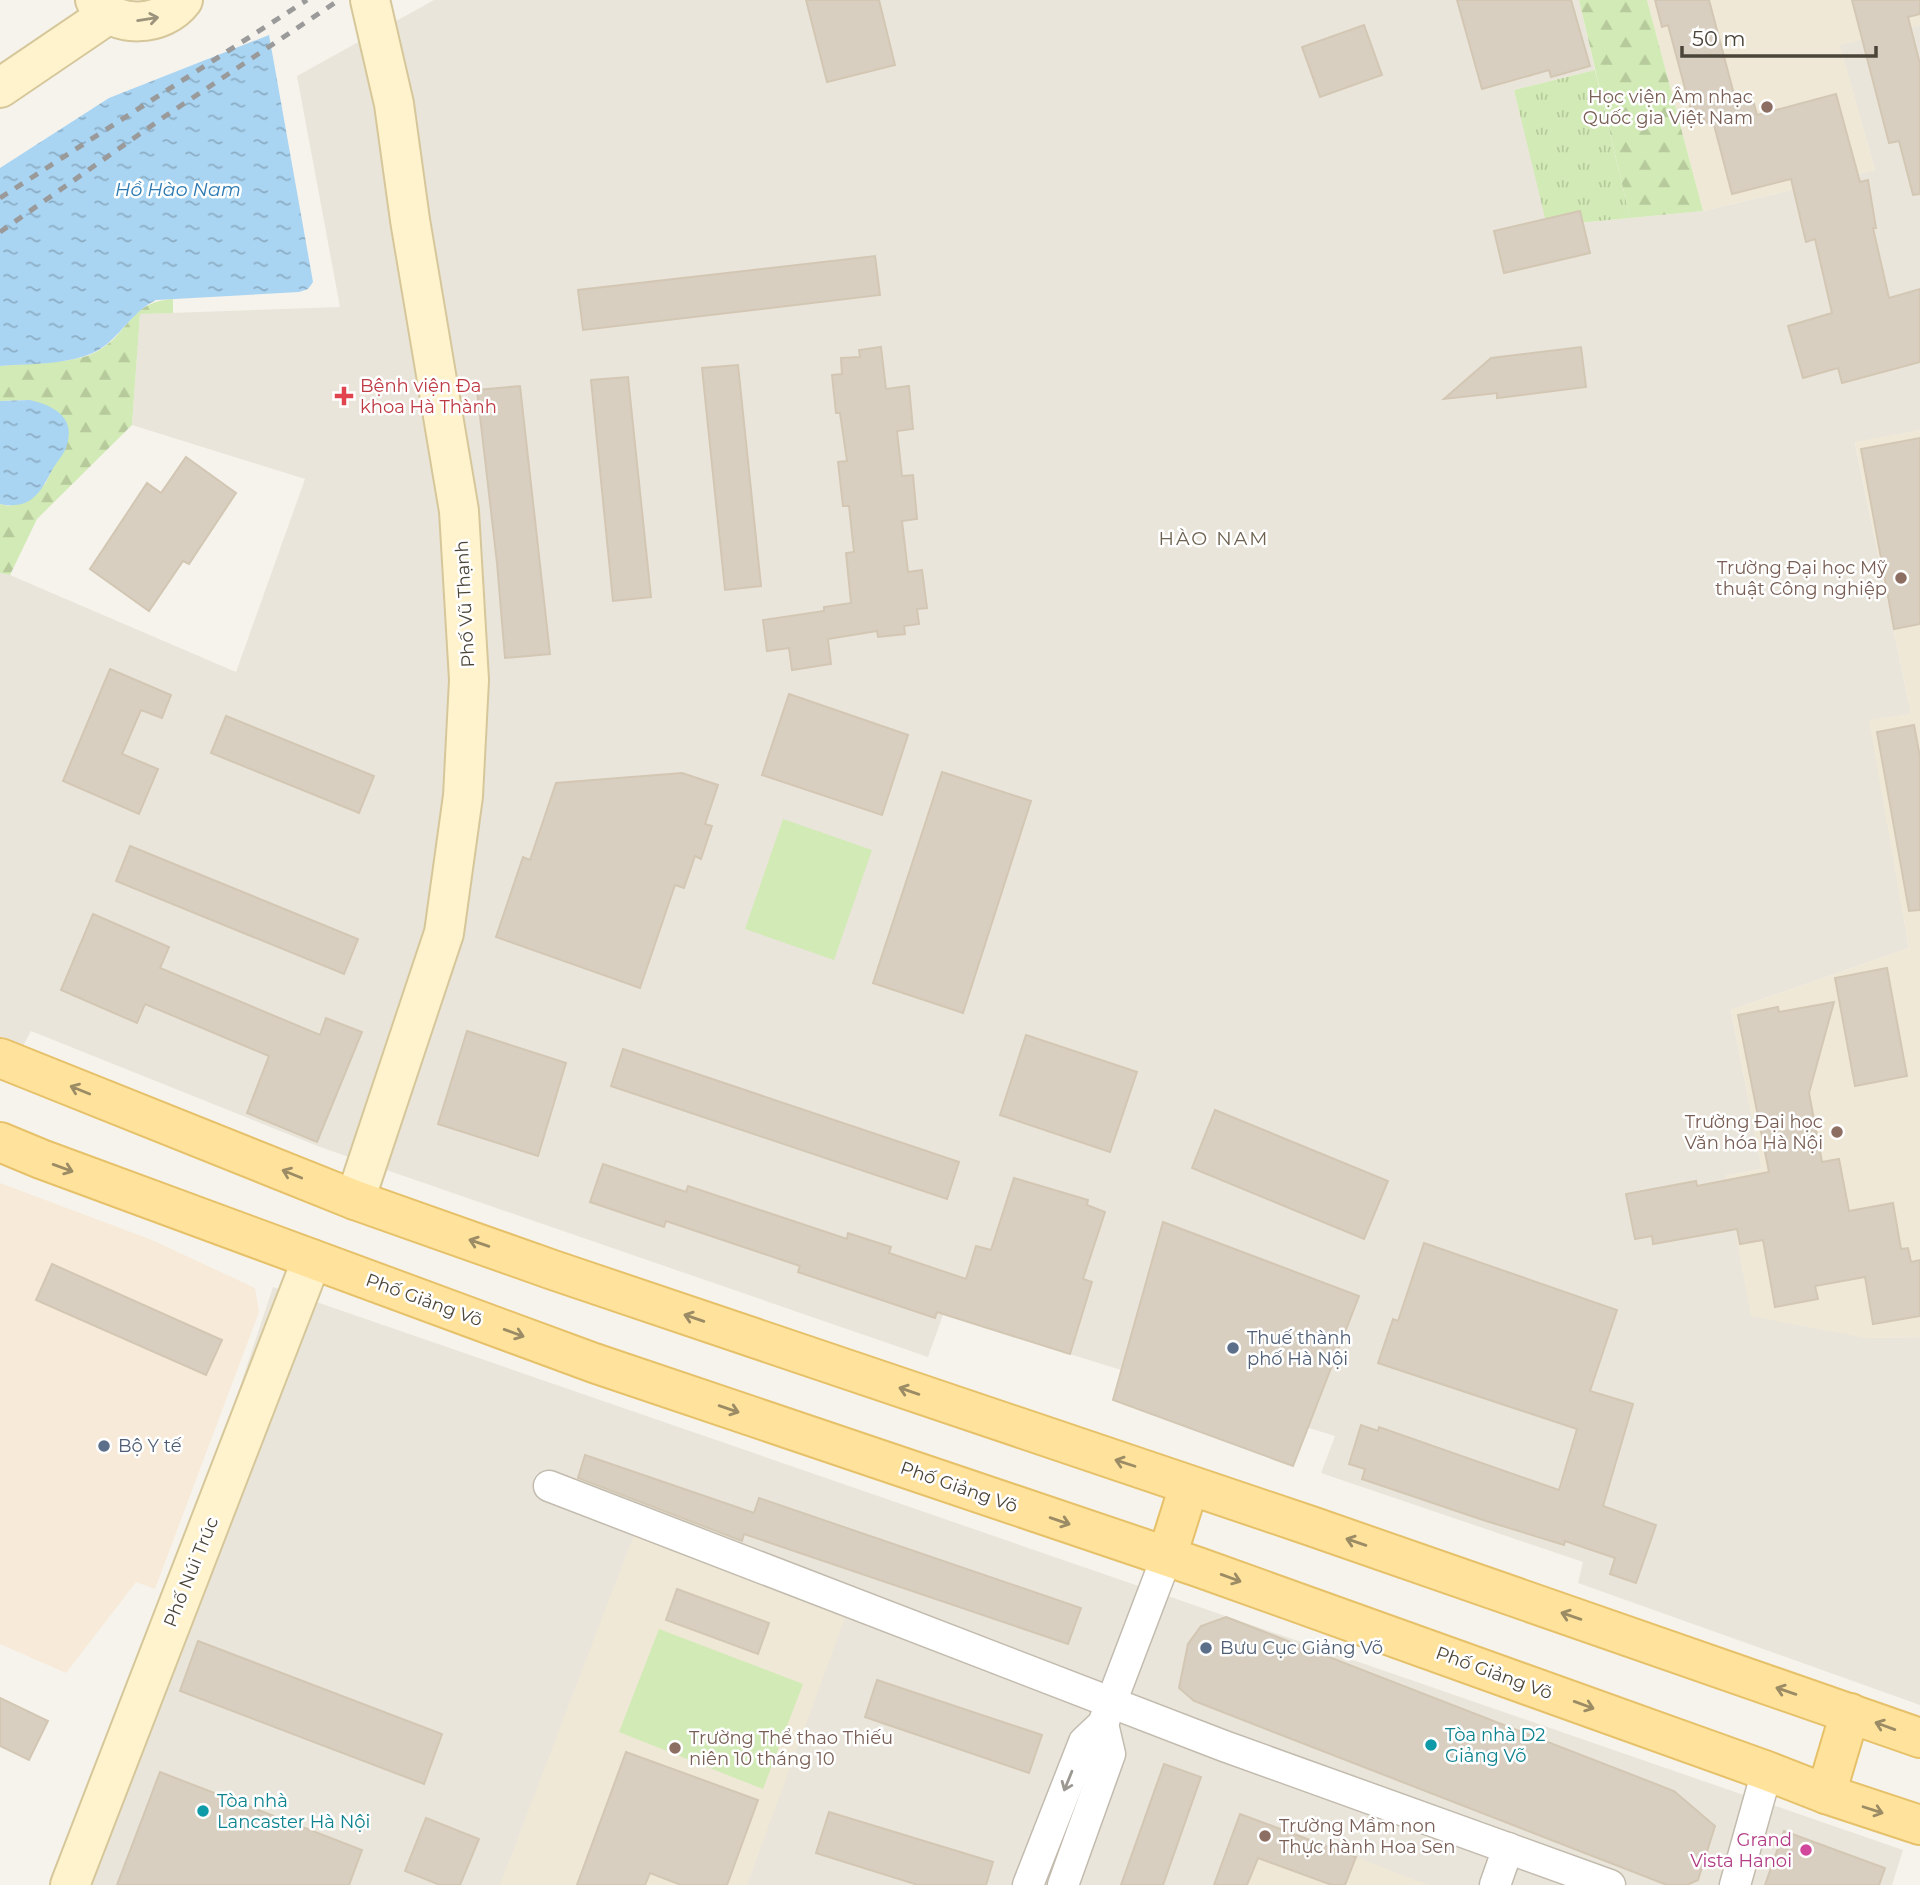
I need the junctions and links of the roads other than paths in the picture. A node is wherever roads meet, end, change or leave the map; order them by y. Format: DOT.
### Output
graph roads {
  1 [pos="183,0"];
  2 [pos="370,0"];
  3 [pos="102,7"];
  4 [pos="0,88"];
  5 [pos="0,1058"];
  6 [pos="0,1142"];
  7 [pos="355,1200"];
  8 [pos="312,1259"];
  9 [pos="549,1486"];
  10 [pos="1189,1486"];
  11 [pos="1167,1556"];
  12 [pos="1850,1713"];
  13 [pos="1107,1714"];
  14 [pos="1920,1738"];
  15 [pos="1767,1771"];
  16 [pos="1826,1794"];
  17 [pos="1920,1825"];
  18 [pos="1508,1848"];
  19 [pos="70,1885"];
  20 [pos="1028,1885"];
  21 [pos="1063,1885"];
  22 [pos="1495,1885"];
  23 [pos="1611,1885"];
  24 [pos="1735,1885"];
  3 -- 1 [label="street, one-way"];
  2 -- 7 [label="street, Phố Vũ Thạnh"];
  3 -- 4 [label="street"];
  7 -- 5 [label="main road, one-way"];
  6 -- 8 [label="main road, Phố Giảng Võ, one-way"];
  10 -- 7 [label="main road, one-way"];
  8 -- 11 [label="main road, Phố Giảng Võ, one-way"];
  8 -- 19 [label="street, Phố Núi Trúc"];
  9 -- 13 [label="street"];
  10 -- 11 [label="main road"];
  12 -- 10 [label="main road, one-way"];
  11 -- 13 [label="street"];
  11 -- 15 [label="main road, Phố Giảng Võ, one-way"];
  14 -- 12 [label="main road, one-way"];
  12 -- 16 [label="main road"];
  13 -- 18 [label="street"];
  13 -- 20 [label="street, one-way"];
  13 -- 21 [label="street"];
  15 -- 16 [label="main road, Phố Giảng Võ"];
  15 -- 24 [label="street"];
  16 -- 17 [label="main road, Phố Giảng Võ, one-way"];
  18 -- 22 [label="street"];
  18 -- 23 [label="street"];
}
